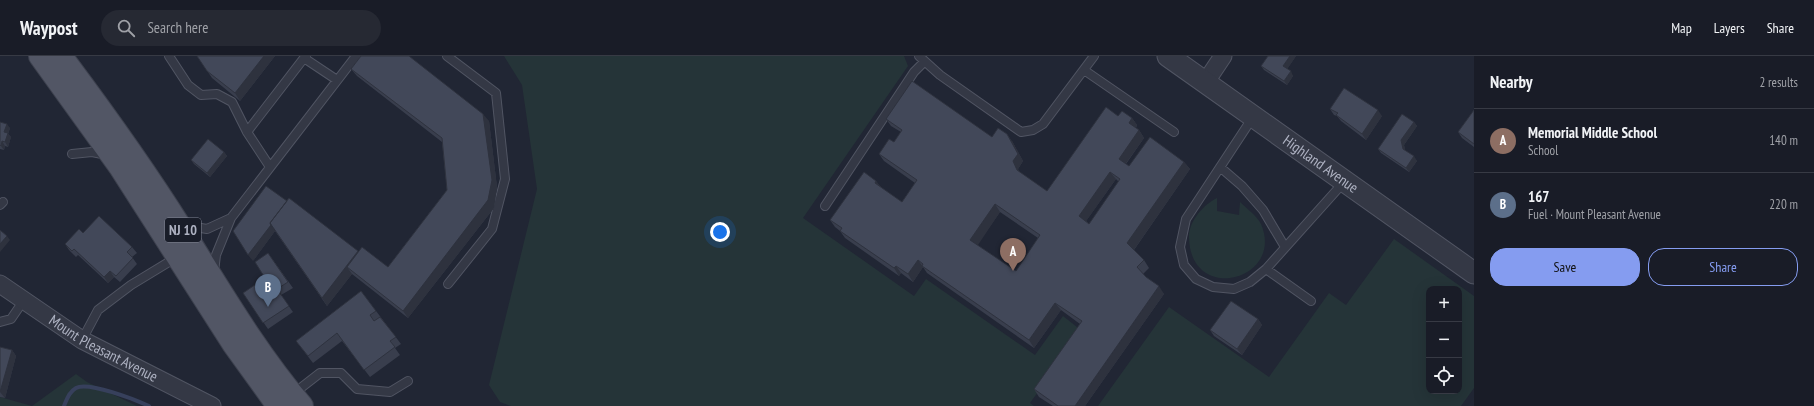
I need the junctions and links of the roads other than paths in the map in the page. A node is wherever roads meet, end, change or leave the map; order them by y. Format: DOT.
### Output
graph roads {
  1 [pos="40,56"];
  2 [pos="61,56"];
  3 [pos="169,56"];
  4 [pos="356,56"];
  5 [pos="447,56"];
  6 [pos="1094,56"];
  7 [pos="1168,56"];
  8 [pos="1223,56"];
  9 [pos="305,57"];
  10 [pos="922,59"];
  11 [pos="1084,70"];
  12 [pos="337,80"];
  13 [pos="1205,83"];
  14 [pos="1254,117"];
  15 [pos="247,132"];
  16 [pos="1174,132"];
  17 [pos="72,154"];
  18 [pos="112,156"];
  19 [pos="270,167"];
  20 [pos="1220,167"];
  21 [pos="1345,181"];
  22 [pos="825,206"];
  23 [pos="231,218"];
  24 [pos="179,224"];
  25 [pos="1285,248"];
  26 [pos="178,257"];
  27 [pos="1266,269"];
  28 [pos="1474,273"];
  29 [pos="213,278"];
  30 [pos="0,284"];
  31 [pos="448,284"];
  32 [pos="24,300"];
  33 [pos="1311,301"];
  34 [pos="0,322"];
  35 [pos="82,340"];
  36 [pos="408,381"];
  37 [pos="290,402"];
  38 [pos="212,406"];
  1 -- 18 [label="main road, NJ 10"];
  2 -- 24 [label="main road, NJ 10"];
  3 -- 15 [label="lane"];
  4 -- 12 [label="lane"];
  5 -- 31 [label="lane"];
  6 -- 11 [label="lane"];
  7 -- 13 [label="street, Highland Avenue"];
  8 -- 13 [label="street"];
  9 -- 12 [label="lane"];
  9 -- 15 [label="lane"];
  10 -- 11 [label="lane"];
  10 -- 22 [label="lane"];
  11 -- 16 [label="lane"];
  12 -- 19 [label="lane"];
  13 -- 14 [label="street, Highland Avenue"];
  14 -- 20 [label="lane"];
  14 -- 21 [label="street, Highland Avenue"];
  15 -- 19 [label="lane"];
  17 -- 18 [label="lane"];
  18 -- 26 [label="main road, NJ 10"];
  19 -- 23 [label="lane"];
  20 -- 25 [label="lane"];
  20 -- 27 [label="lane"];
  21 -- 25 [label="lane"];
  21 -- 28 [label="street, Highland Avenue"];
  23 -- 24 [label="lane"];
  23 -- 29 [label="lane"];
  24 -- 29 [label="main road, NJ 10"];
  25 -- 27 [label="lane"];
  26 -- 35 [label="lane"];
  26 -- 37 [label="main road, NJ 10"];
  27 -- 33 [label="lane"];
  29 -- 37 [label="main road, NJ 10"];
  30 -- 32 [label="street, Mount Pleasant Avenue"];
  32 -- 34 [label="lane"];
  32 -- 35 [label="street, Mount Pleasant Avenue"];
  35 -- 38 [label="street, Mount Pleasant Avenue"];
  36 -- 37 [label="lane"];
}
